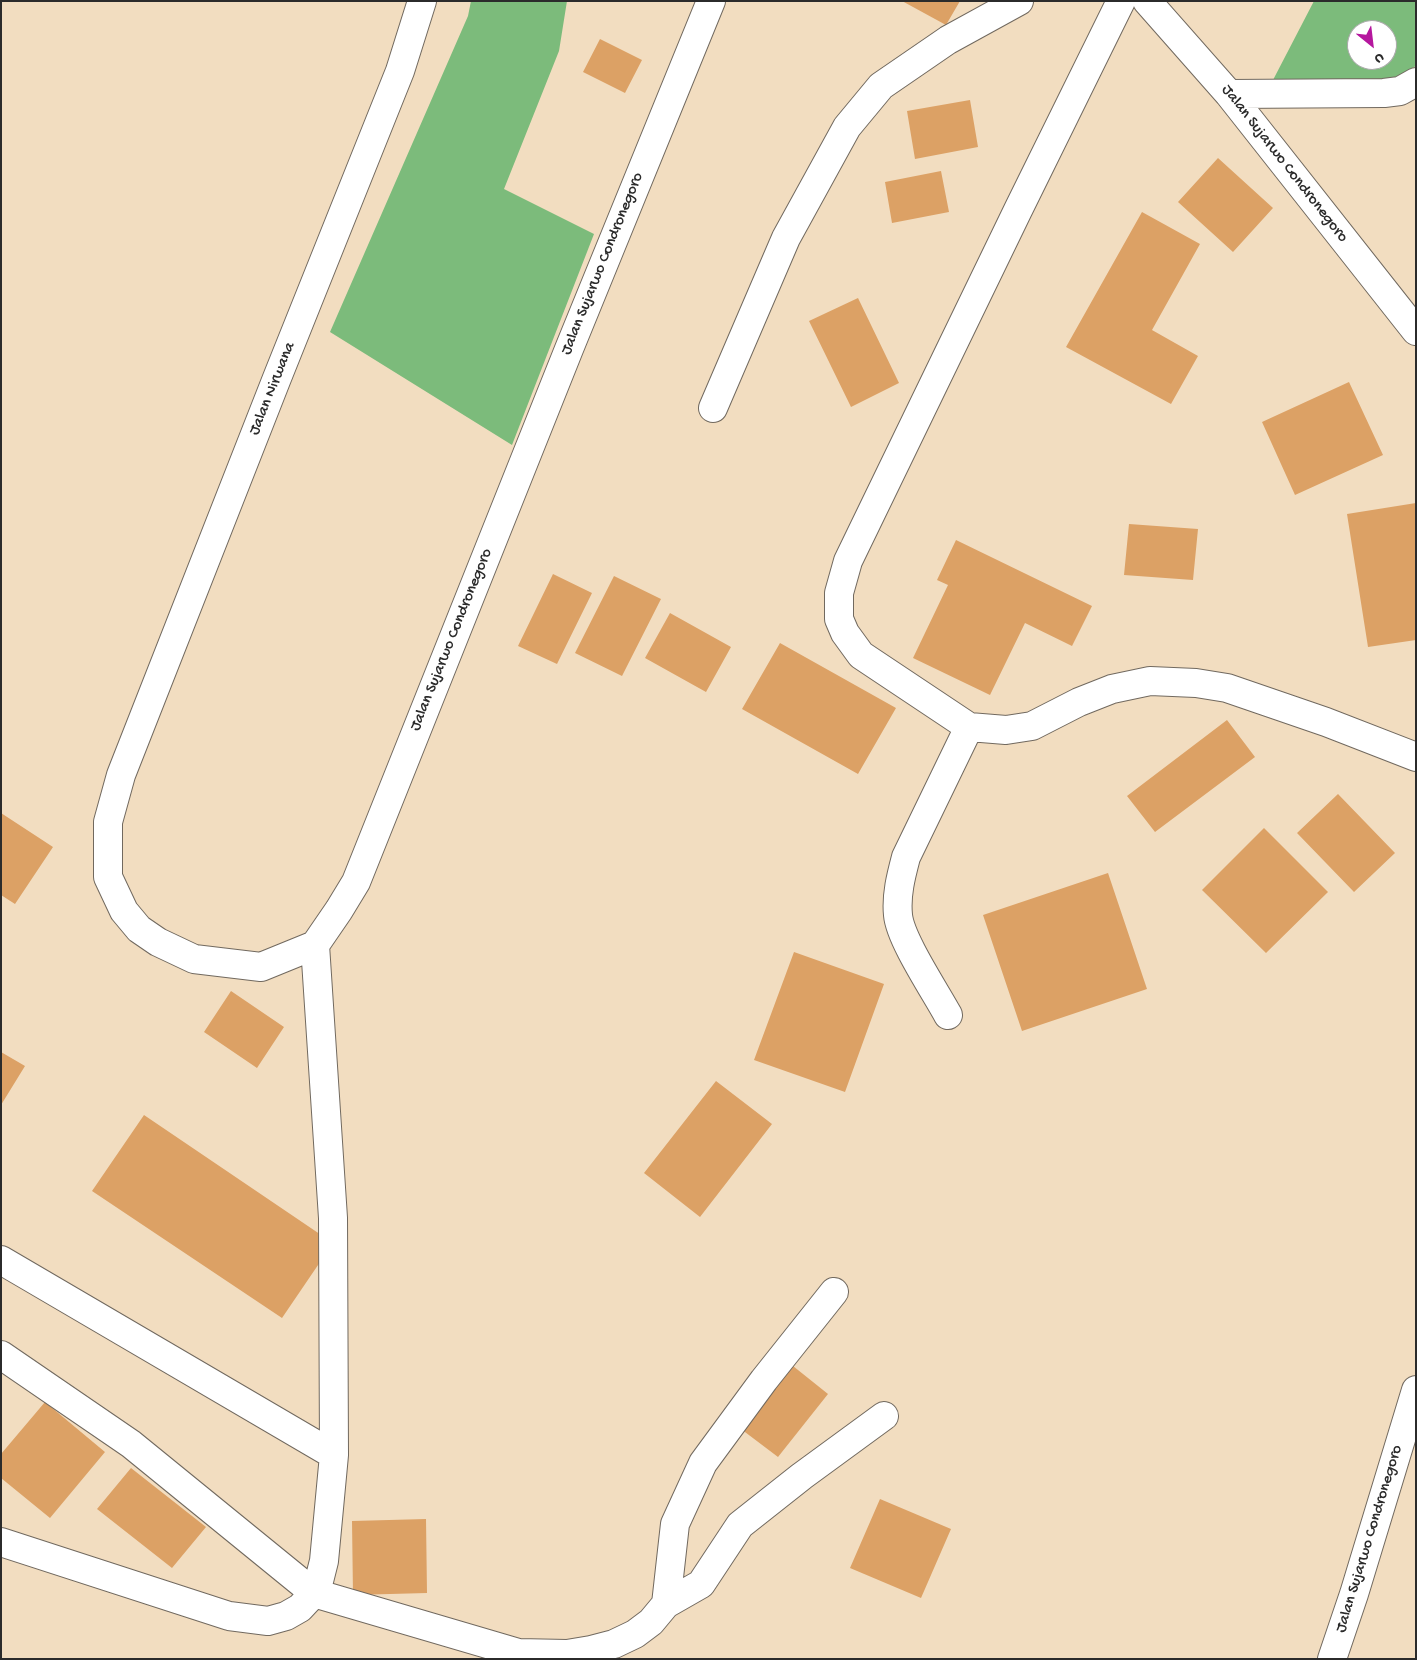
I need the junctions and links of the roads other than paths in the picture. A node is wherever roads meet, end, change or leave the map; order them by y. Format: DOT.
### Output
graph roads {
  1 [pos="422,1"];
  2 [pos="711,1"];
  3 [pos="1019,1"];
  4 [pos="1121,1"];
  5 [pos="1147,1"];
  6 [pos="1416,82"];
  7 [pos="1229,94"];
  8 [pos="1416,331"];
  9 [pos="713,408"];
  10 [pos="969,727"];
  11 [pos="1416,757"];
  12 [pos="315,945"];
  13 [pos="948,1015"];
  14 [pos="1,1260"];
  15 [pos="834,1292"];
  16 [pos="1,1355"];
  17 [pos="1416,1390"];
  18 [pos="884,1416"];
  19 [pos="334,1455"];
  20 [pos="1,1542"];
  21 [pos="314,1593"];
  22 [pos="666,1604"];
  23 [pos="1332,1659"];
  1 -- 12 [label="street, Jalan Nirwana"];
  2 -- 12 [label="street, Jalan Sujarwo Condronegoro"];
  3 -- 9 [label="street"];
  4 -- 10 [label="street"];
  5 -- 7 [label="street, Jalan Sujarwo Condronegoro"];
  6 -- 7 [label="street"];
  7 -- 8 [label="street, Jalan Sujarwo Condronegoro"];
  10 -- 11 [label="street"];
  10 -- 13 [label="street"];
  12 -- 19 [label="street"];
  14 -- 19 [label="street"];
  15 -- 22 [label="street"];
  16 -- 21 [label="street"];
  17 -- 23 [label="street, Jalan Sujarwo Condronegoro"];
  18 -- 22 [label="street"];
  19 -- 21 [label="street"];
  20 -- 21 [label="street"];
  21 -- 22 [label="street"];
}
